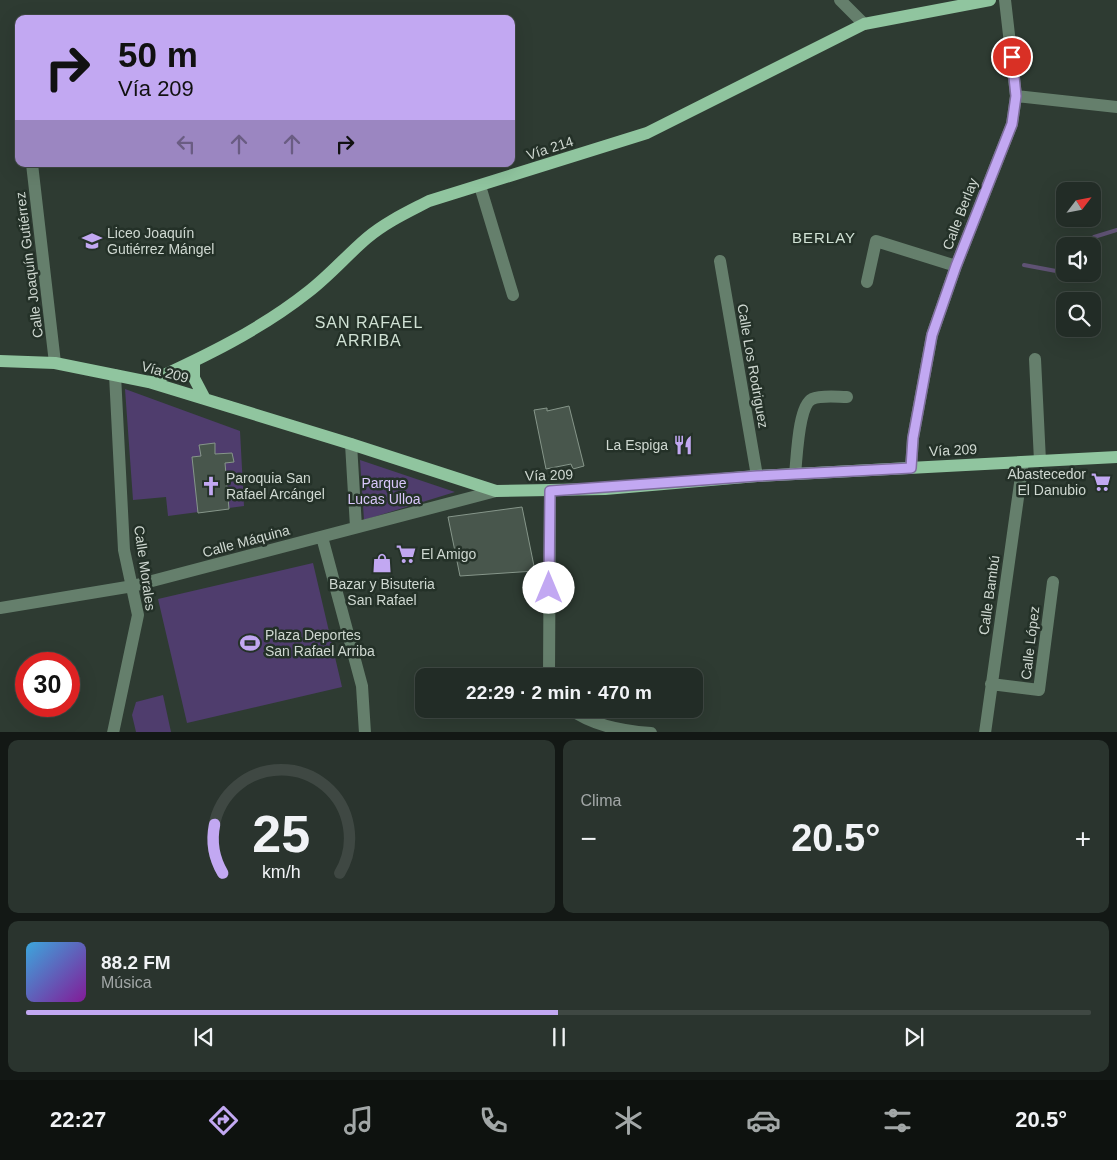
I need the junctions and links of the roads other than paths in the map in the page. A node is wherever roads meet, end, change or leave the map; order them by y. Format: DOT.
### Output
graph roads {
  1 [pos="840,0"];
  2 [pos="990,0"];
  3 [pos="1005,0"];
  4 [pos="864,24"];
  5 [pos="1016,96"];
  6 [pos="1117,107"];
  7 [pos="32,167"];
  8 [pos="480,186"];
  9 [pos="720,261"];
  10 [pos="956,266"];
  11 [pos="867,282"];
  12 [pos="513,295"];
  13 [pos="1035,359"];
  14 [pos="0,361"];
  15 [pos="194,361"];
  16 [pos="56,363"];
  17 [pos="115,375"];
  18 [pos="149,382"];
  19 [pos="847,397"];
  20 [pos="205,399"];
  21 [pos="351,444"];
  22 [pos="1117,458"];
  23 [pos="1040,460"];
  24 [pos="1022,462"];
  25 [pos="911,468"];
  26 [pos="795,474"];
  27 [pos="757,476"];
  28 [pos="496,491"];
  29 [pos="550,491"];
  30 [pos="356,528"];
  31 [pos="322,537"];
  32 [pos="1053,582"];
  33 [pos="133,586"];
  34 [pos="0,608"];
  35 [pos="549,668"];
  36 [pos="991,684"];
  37 [pos="586,718"];
  38 [pos="113,732"];
  39 [pos="365,732"];
  40 [pos="625,732"];
  41 [pos="651,732"];
  42 [pos="985,732"];
  1 -- 4 [label="street"];
  2 -- 4 [label="main road, Vía 214"];
  3 -- 5 [label="street, Calle Berlay"];
  4 -- 8 [label="main road, Vía 214"];
  5 -- 6 [label="street"];
  5 -- 10 [label="street, Calle Berlay"];
  7 -- 16 [label="street, Calle Joaquín Gutiérrez"];
  8 -- 12 [label="street"];
  8 -- 15 [label="main road, Vía 214"];
  9 -- 27 [label="street, Calle Los Rodriguez"];
  10 -- 11 [label="street"];
  10 -- 25 [label="street, Calle Berlay"];
  13 -- 23 [label="street"];
  14 -- 16 [label="main road, Vía 209"];
  15 -- 18 [label="main road, Vía 214"];
  15 -- 20 [label="main road"];
  16 -- 17 [label="main road, Vía 209"];
  17 -- 18 [label="main road, Vía 209"];
  17 -- 33 [label="street, Calle Morales"];
  18 -- 20 [label="main road, Vía 209"];
  19 -- 26 [label="street"];
  20 -- 21 [label="main road, Vía 209"];
  21 -- 28 [label="main road, Vía 209"];
  21 -- 30 [label="street"];
  22 -- 23 [label="main road, Vía 209"];
  23 -- 24 [label="main road, Vía 209"];
  24 -- 25 [label="main road, Vía 209"];
  24 -- 36 [label="street, Calle Bambú"];
  25 -- 26 [label="main road, Vía 209"];
  26 -- 27 [label="main road, Vía 209"];
  27 -- 29 [label="main road, Vía 209"];
  28 -- 29 [label="main road, Vía 209"];
  28 -- 30 [label="street, Calle Máquina"];
  29 -- 35 [label="street"];
  30 -- 31 [label="street, Calle Máquina"];
  31 -- 33 [label="street, Calle Máquina"];
  31 -- 39 [label="street"];
  32 -- 36 [label="street, Calle López"];
  33 -- 34 [label="street, Calle Máquina"];
  33 -- 38 [label="street, Calle Morales"];
  36 -- 42 [label="street, Calle Bambú"];
  37 -- 40 [label="street"];
  40 -- 41 [label="street"];
}
